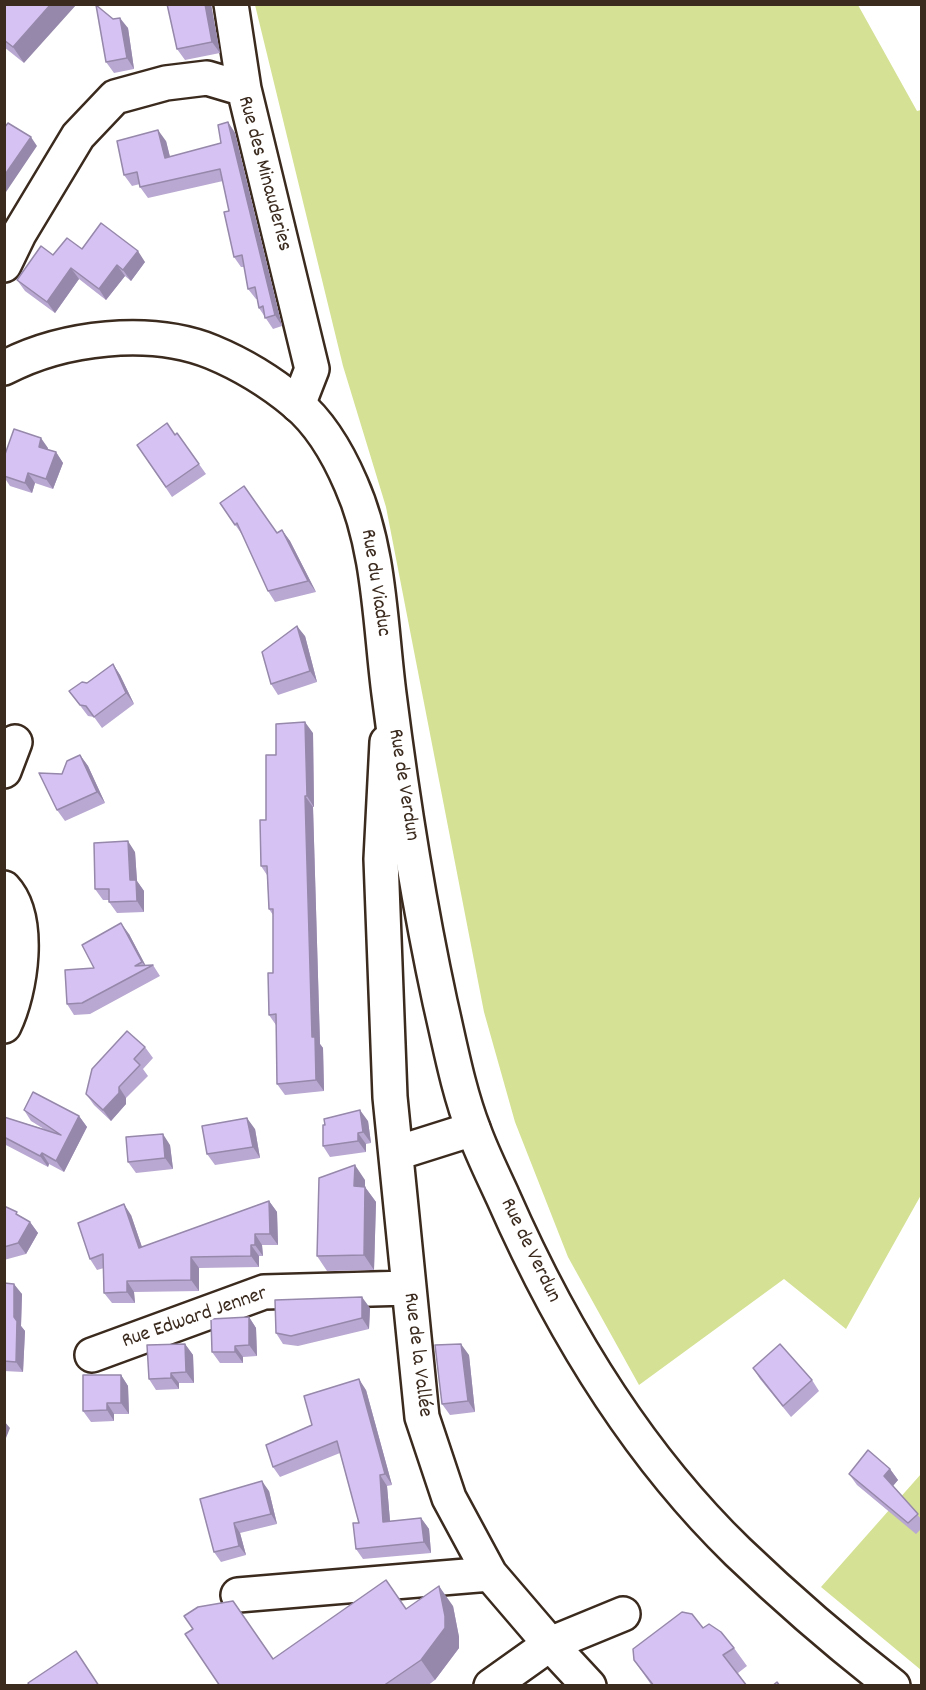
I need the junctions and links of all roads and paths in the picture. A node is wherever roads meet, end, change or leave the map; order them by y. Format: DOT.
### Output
graph roads {
  1 [pos="231,4"];
  2 [pos="244,89"];
  3 [pos="4,265"];
  4 [pos="4,368"];
  5 [pos="298,405"];
  6 [pos="389,698"];
  7 [pos="4,888"];
  8 [pos="4,1026"];
  9 [pos="473,1129"];
  10 [pos="397,1153"];
  11 [pos="408,1288"];
  12 [pos="92,1355"];
  13 [pos="490,1574"];
  14 [pos="238,1595"];
  15 [pos="623,1614"];
  16 [pos="550,1644"];
  17 [pos="491,1686"];
  18 [pos="589,1686"];
  19 [pos="893,1686"];
  1 -- 2 [label="street"];
  2 -- 3 [label="street, Rue des Minauderies"];
  2 -- 5 [label="street, Rue des Minauderies"];
  4 -- 5 [label="street, Rue du Viaduc"];
  5 -- 6 [label="street, Rue du Viaduc"];
  6 -- 9 [label="street, Rue de Verdun"];
  6 -- 10 [label="street, Rue de la Vallée"];
  7 -- 8 [label="street"];
  9 -- 10 [label="street"];
  9 -- 19 [label="street, Rue de Verdun"];
  10 -- 11 [label="street, Rue de la Vallée"];
  11 -- 12 [label="street, Rue Edward Jenner"];
  11 -- 13 [label="street, Rue de la Vallée"];
  13 -- 14 [label="street"];
  13 -- 16 [label="street, Rue de la Vallée"];
  15 -- 16 [label="street"];
  16 -- 17 [label="street"];
  16 -- 18 [label="street, Rue de la Vallée"];
}
